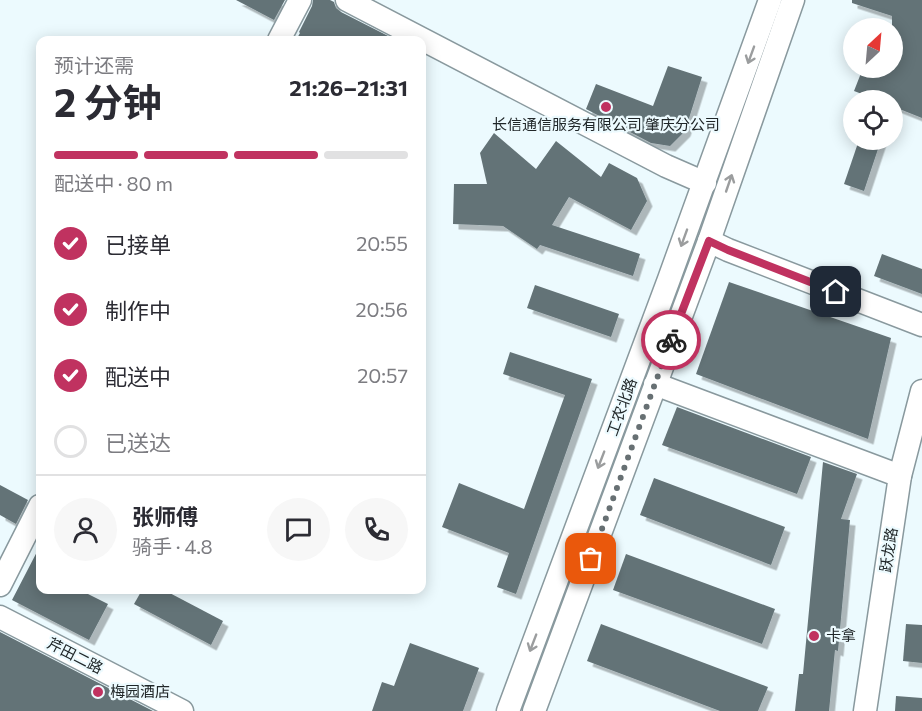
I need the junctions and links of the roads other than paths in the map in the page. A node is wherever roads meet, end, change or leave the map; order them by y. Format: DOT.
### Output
graph roads {
  1 [pos="300,0"];
  2 [pos="347,0"];
  3 [pos="770,0"];
  4 [pos="793,0"];
  5 [pos="281,36"];
  6 [pos="416,36"];
  7 [pos="426,41"];
  8 [pos="705,183"];
  9 [pos="709,241"];
  10 [pos="922,325"];
  11 [pos="655,384"];
  12 [pos="922,391"];
  13 [pos="900,476"];
  14 [pos="36,514"];
  15 [pos="0,585"];
  16 [pos="0,617"];
  17 [pos="182,711"];
  18 [pos="508,711"];
  19 [pos="534,711"];
  20 [pos="865,711"];
  1 -- 5 [label="street"];
  2 -- 6 [label="street"];
  3 -- 8 [label="street, 工农北路, one-way"];
  9 -- 4 [label="street, 工农北路, one-way"];
  7 -- 8 [label="street"];
  8 -- 18 [label="street, 工农北路, one-way"];
  9 -- 10 [label="street"];
  9 -- 11 [label="street, 工农北路"];
  11 -- 13 [label="street"];
  11 -- 19 [label="street, 工农北路"];
  12 -- 13 [label="street, 跃龙路"];
  13 -- 20 [label="street, 跃龙路"];
  14 -- 15 [label="street"];
  16 -- 17 [label="street, 芹田二路"];
}
